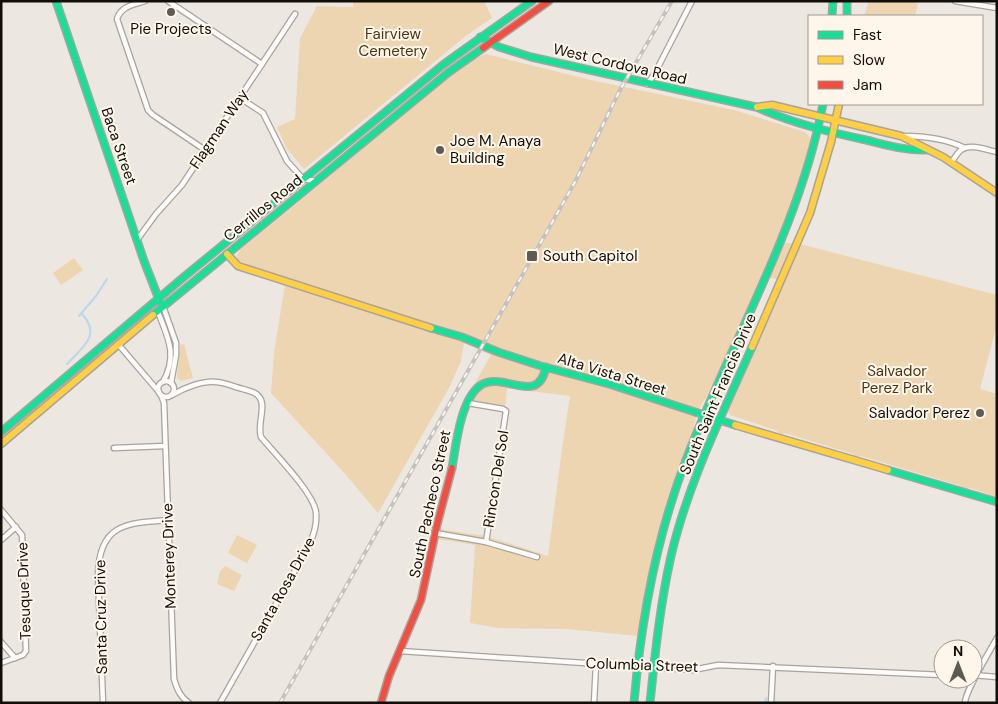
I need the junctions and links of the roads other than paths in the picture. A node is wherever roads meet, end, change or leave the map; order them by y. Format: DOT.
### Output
graph roads {
  1 [pos="56,1"];
  2 [pos="145,1"];
  3 [pos="168,1"];
  4 [pos="532,1"];
  5 [pos="549,1"];
  6 [pos="692,1"];
  7 [pos="833,1"];
  8 [pos="848,1"];
  9 [pos="955,1"];
  10 [pos="997,8"];
  11 [pos="295,14"];
  12 [pos="832,15"];
  13 [pos="847,15"];
  14 [pos="480,37"];
  15 [pos="490,43"];
  16 [pos="262,64"];
  17 [pos="647,84"];
  18 [pos="240,98"];
  19 [pos="823,105"];
  20 [pos="839,105"];
  21 [pos="756,107"];
  22 [pos="821,117"];
  23 [pos="836,120"];
  24 [pos="818,129"];
  25 [pos="834,133"];
  26 [pos="901,136"];
  27 [pos="966,148"];
  28 [pos="205,150"];
  29 [pos="927,150"];
  30 [pos="997,152"];
  31 [pos="951,162"];
  32 [pos="304,179"];
  33 [pos="316,181"];
  34 [pos="997,193"];
  35 [pos="137,240"];
  36 [pos="227,254"];
  37 [pos="158,298"];
  38 [pos="163,306"];
  39 [pos="158,312"];
  40 [pos="118,344"];
  41 [pos="546,368"];
  42 [pos="162,383"];
  43 [pos="151,384"];
  44 [pos="172,385"];
  45 [pos="183,389"];
  46 [pos="160,394"];
  47 [pos="170,396"];
  48 [pos="468,403"];
  49 [pos="164,404"];
  50 [pos="705,415"];
  51 [pos="719,420"];
  52 [pos="1,432"];
  53 [pos="1,444"];
  54 [pos="165,446"];
  55 [pos="114,448"];
  56 [pos="997,502"];
  57 [pos="1,510"];
  58 [pos="168,520"];
  59 [pos="16,528"];
  60 [pos="435,533"];
  61 [pos="1,540"];
  62 [pos="486,542"];
  63 [pos="537,557"];
  64 [pos="997,638"];
  65 [pos="1,642"];
  66 [pos="400,651"];
  67 [pos="15,658"];
  68 [pos="983,662"];
  69 [pos="1,663"];
  70 [pos="596,664"];
  71 [pos="773,666"];
  72 [pos="637,667"];
  73 [pos="653,667"];
  74 [pos="933,674"];
  75 [pos="983,676"];
  76 [pos="997,677"];
  77 [pos="968,689"];
  78 [pos="103,703"];
  79 [pos="189,703"];
  80 [pos="220,703"];
  81 [pos="382,703"];
  82 [pos="594,703"];
  83 [pos="634,703"];
  84 [pos="650,703"];
  85 [pos="771,703"];
  86 [pos="965,703"];
  1 -- 35 [label="main road, Baca Street"];
  2 -- 28 [label="street"];
  3 -- 16 [label="street"];
  4 -- 14 [label="main road, Cerrillos Road"];
  5 -- 15 [label="main road, Cerrillos Road"];
  6 -- 17 [label="street"];
  7 -- 12 [label="main road"];
  8 -- 13 [label="main road"];
  9 -- 10 [label="street"];
  11 -- 16 [label="street, Flagman Way"];
  14 -- 15 [label="main road, West Cordova Road"];
  14 -- 32 [label="main road, Cerrillos Road"];
  15 -- 17 [label="main road, West Cordova Road"];
  15 -- 33 [label="main road, Cerrillos Road"];
  16 -- 18 [label="street, Flagman Way"];
  17 -- 21 [label="main road, West Cordova Road"];
  18 -- 28 [label="street, Flagman Way"];
  18 -- 32 [label="street"];
  19 -- 22 [label="main road, South Saint Francis Drive"];
  20 -- 23 [label="main road, South Saint Francis Drive"];
  21 -- 22 [label="main road, West Cordova Road"];
  21 -- 24 [label="main road, West Cordova Road"];
  22 -- 23 [label="main road, West Cordova Road"];
  22 -- 24 [label="main road, South Saint Francis Drive"];
  23 -- 25 [label="main road, South Saint Francis Drive"];
  23 -- 26 [label="main road, West Cordova Road"];
  24 -- 25 [label="main road, West Cordova Road"];
  24 -- 50 [label="main road, South Saint Francis Drive"];
  25 -- 29 [label="main road, West Cordova Road"];
  25 -- 51 [label="main road, South Saint Francis Drive"];
  26 -- 27 [label="street"];
  26 -- 29 [label="main road, West Cordova Road"];
  27 -- 30 [label="street"];
  27 -- 31 [label="street"];
  28 -- 35 [label="street, Flagman Way"];
  29 -- 31 [label="main road, West Cordova Road"];
  31 -- 34 [label="main road, West Cordova Road"];
  32 -- 33 [label="street"];
  32 -- 37 [label="main road, Cerrillos Road"];
  33 -- 36 [label="main road, Cerrillos Road"];
  35 -- 37 [label="main road, Baca Street"];
  36 -- 38 [label="main road, Cerrillos Road"];
  36 -- 41 [label="main road, Alta Vista Street"];
  37 -- 38 [label="main road, Baca Street"];
  37 -- 39 [label="main road, Baca Street"];
  37 -- 52 [label="main road, Cerrillos Road"];
  38 -- 39 [label="main road, Cerrillos Road"];
  38 -- 44 [label="street"];
  39 -- 40 [label="main road, Cerrillos Road"];
  39 -- 42 [label="street"];
  40 -- 43 [label="street, Monterey Drive"];
  40 -- 53 [label="main road, Cerrillos Road"];
  41 -- 48 [label="main road, South Pacheco Street"];
  41 -- 50 [label="main road, Alta Vista Street"];
  42 -- 43 [label="street"];
  42 -- 44 [label="street"];
  42 -- 46 [label="street"];
  43 -- 46 [label="street, Monterey Drive"];
  44 -- 45 [label="street"];
  44 -- 47 [label="street"];
  45 -- 47 [label="street"];
  45 -- 80 [label="street, Santa Rosa Drive"];
  46 -- 47 [label="street"];
  46 -- 49 [label="street, Monterey Drive"];
  47 -- 49 [label="street"];
  48 -- 60 [label="main road, South Pacheco Street"];
  48 -- 62 [label="street, Rincon Del Sol"];
  49 -- 54 [label="street, Monterey Drive"];
  50 -- 51 [label="main road, Alta Vista Street"];
  50 -- 72 [label="main road, South Saint Francis Drive"];
  51 -- 56 [label="main road, Alta Vista Street"];
  51 -- 73 [label="main road, South Saint Francis Drive"];
  54 -- 55 [label="street"];
  54 -- 58 [label="street, Monterey Drive"];
  57 -- 59 [label="street, Tesuque Drive"];
  58 -- 78 [label="street, Santa Cruz Drive"];
  58 -- 79 [label="street, Monterey Drive"];
  59 -- 61 [label="street"];
  59 -- 67 [label="street, Tesuque Drive"];
  60 -- 62 [label="street"];
  60 -- 66 [label="main road, South Pacheco Street"];
  62 -- 63 [label="street"];
  64 -- 68 [label="street"];
  65 -- 67 [label="street"];
  66 -- 70 [label="street, Columbia Street"];
  66 -- 81 [label="main road, South Pacheco Street"];
  67 -- 69 [label="street, Tesuque Drive"];
  70 -- 72 [label="street, Columbia Street"];
  70 -- 82 [label="street"];
  71 -- 73 [label="street, Columbia Street"];
  71 -- 74 [label="street, Columbia Street"];
  71 -- 85 [label="street"];
  72 -- 73 [label="street, Columbia Street"];
  72 -- 83 [label="main road, South Saint Francis Drive"];
  73 -- 84 [label="main road, South Saint Francis Drive"];
  75 -- 76 [label="street"];
  77 -- 86 [label="street"];
}
